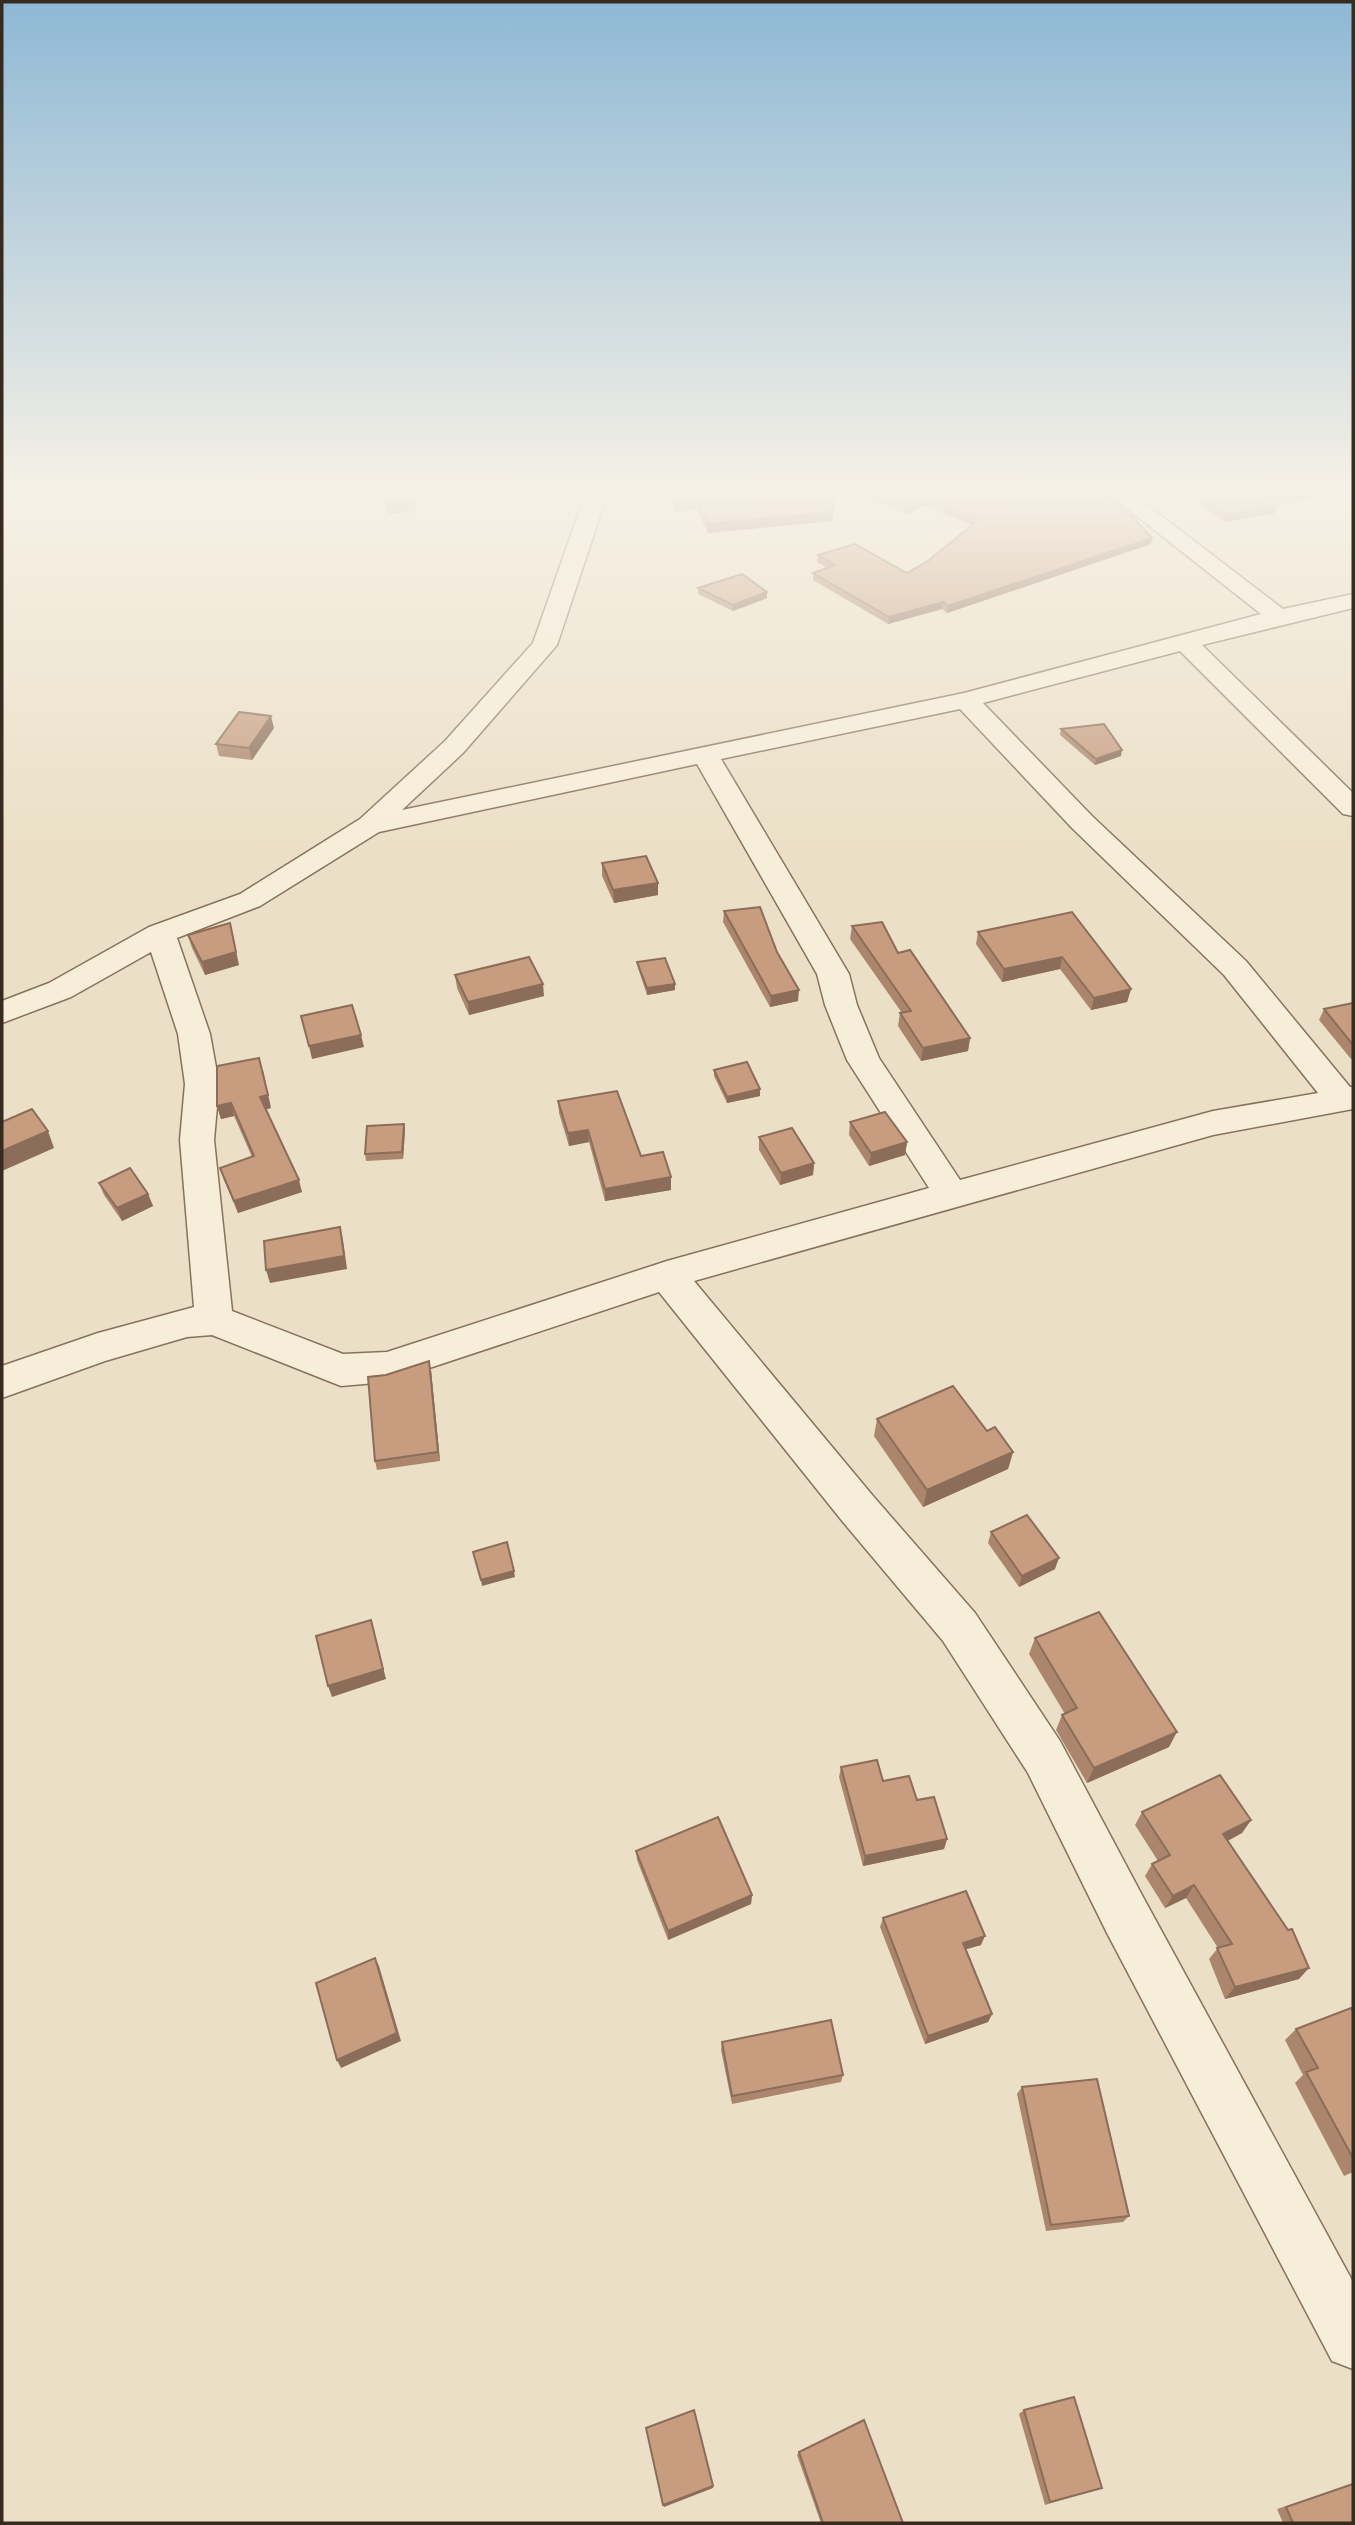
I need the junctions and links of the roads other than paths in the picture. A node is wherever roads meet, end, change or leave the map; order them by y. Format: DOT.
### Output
graph roads {
  1 [pos="556,613"];
  2 [pos="1274,613"];
  3 [pos="1298,613"];
  4 [pos="1279,617"];
  5 [pos="1187,644"];
  6 [pos="966,701"];
  7 [pos="705,755"];
  8 [pos="1353,808"];
  9 [pos="370,825"];
  10 [pos="160,934"];
  11 [pos="2,1013"];
  12 [pos="1348,1099"];
  13 [pos="952,1195"];
  14 [pos="667,1275"];
  15 [pos="214,1320"];
  16 [pos="2,1382"];
  17 [pos="1353,2340"];
  1 -- 9 [label="street"];
  2 -- 4 [label="street"];
  3 -- 4 [label="street"];
  4 -- 5 [label="street"];
  5 -- 6 [label="street"];
  5 -- 8 [label="street"];
  6 -- 7 [label="street"];
  6 -- 12 [label="street"];
  7 -- 9 [label="street"];
  7 -- 13 [label="street"];
  9 -- 10 [label="street"];
  10 -- 11 [label="street"];
  10 -- 15 [label="street"];
  12 -- 13 [label="street"];
  13 -- 14 [label="street"];
  14 -- 15 [label="street"];
  14 -- 17 [label="street"];
  15 -- 16 [label="street"];
}
